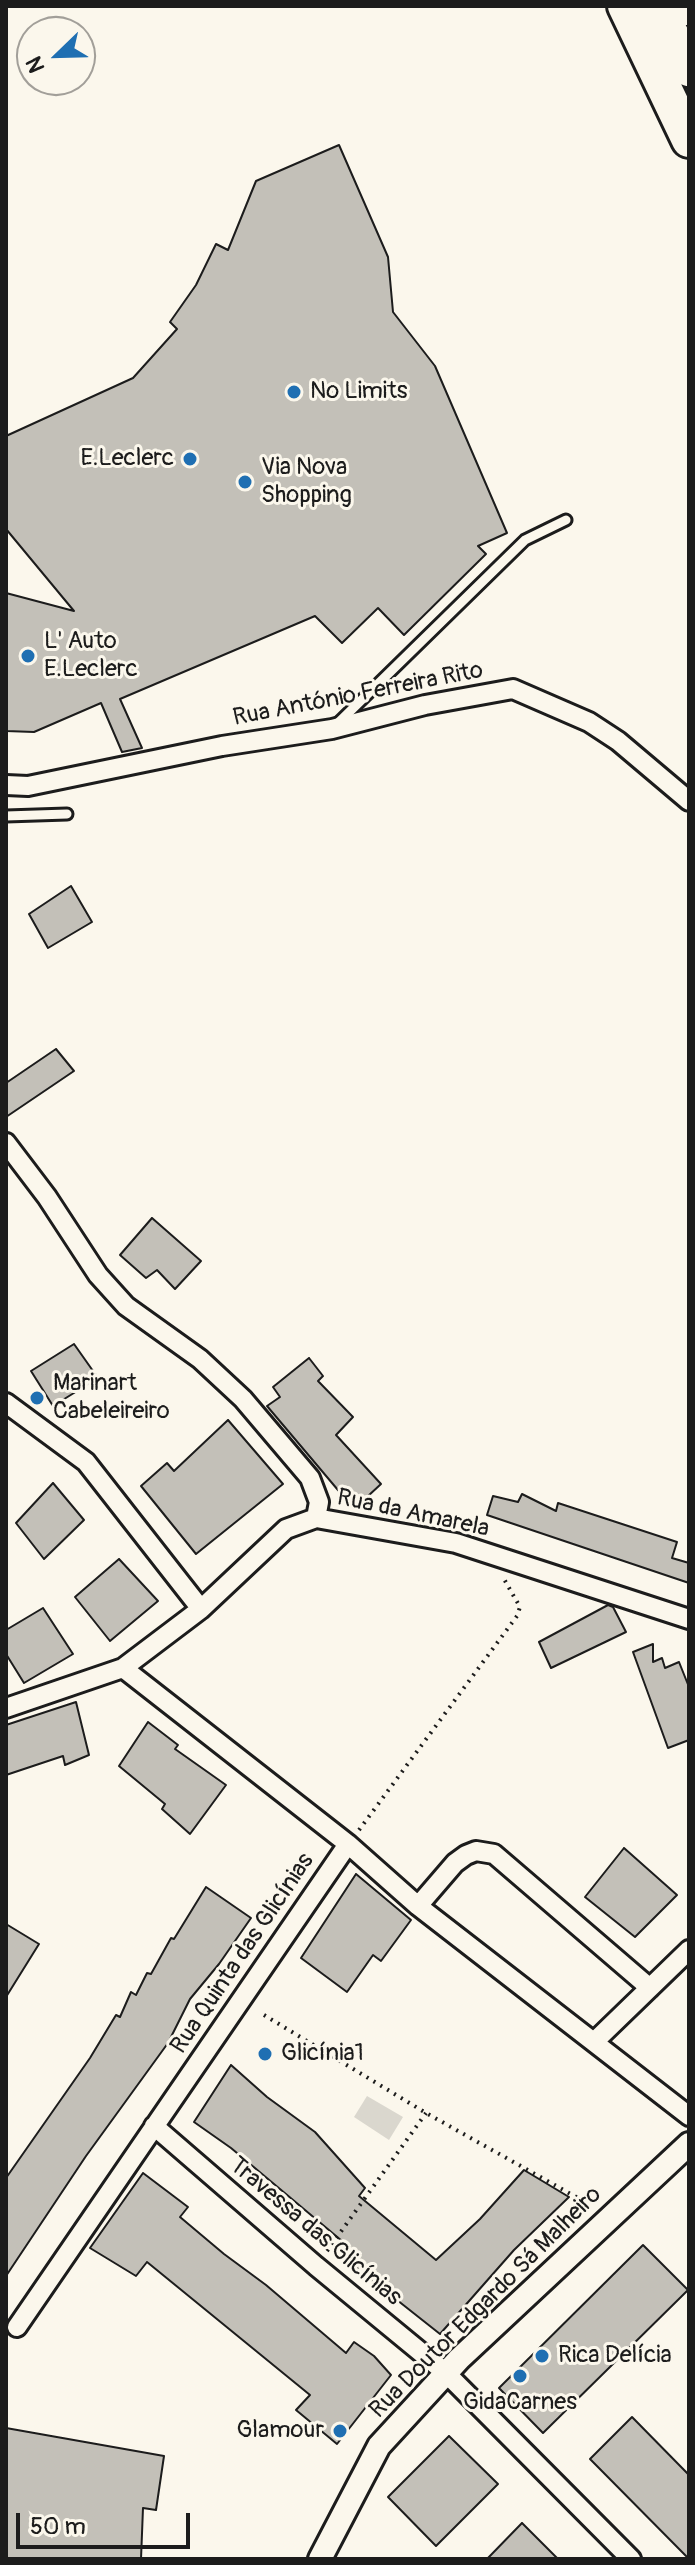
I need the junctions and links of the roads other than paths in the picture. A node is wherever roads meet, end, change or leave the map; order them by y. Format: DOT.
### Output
graph roads {
  1 [pos="616,6"];
  2 [pos="625,6"];
  3 [pos="657,6"];
  4 [pos="689,69"];
  5 [pos="669,100"];
  6 [pos="689,140"];
  7 [pos="566,520"];
  8 [pos="332,729"];
  9 [pos="6,785"];
  10 [pos="689,801"];
  11 [pos="67,814"];
  12 [pos="6,816"];
  13 [pos="6,1143"];
  14 [pos="6,1403"];
  15 [pos="316,1518"];
  16 [pos="201,1609"];
  17 [pos="689,1619"];
  18 [pos="123,1668"];
  19 [pos="6,1708"];
  20 [pos="348,1844"];
  21 [pos="418,1906"];
  22 [pos="689,1950"];
  23 [pos="650,1988"];
  24 [pos="594,2042"];
  25 [pos="689,2116"];
  26 [pos="154,2126"];
  27 [pos="689,2144"];
  28 [pos="17,2327"];
  29 [pos="446,2373"];
  30 [pos="320,2559"];
  31 [pos="631,2559"];
  1 -- 5 [label="highway"];
  2 -- 5 [label="highway"];
  3 -- 4 [label="highway"];
  5 -- 6 [label="highway"];
  7 -- 8 [label="lane"];
  8 -- 9 [label="street, Rua António Ferreira Rito"];
  8 -- 10 [label="street, Rua António Ferreira Rito"];
  11 -- 12 [label="lane"];
  13 -- 15 [label="street"];
  14 -- 16 [label="street"];
  15 -- 16 [label="street, Rua da Amarela"];
  15 -- 17 [label="street, Rua da Amarela"];
  16 -- 18 [label="street, Rua da Amarela"];
  18 -- 19 [label="street, Rua da Amarela"];
  18 -- 20 [label="street, Rua Quinta das Glicínias"];
  20 -- 21 [label="street"];
  20 -- 26 [label="street, Rua Quinta das Glicínias"];
  21 -- 23 [label="street"];
  21 -- 24 [label="street"];
  22 -- 23 [label="street"];
  23 -- 24 [label="street"];
  24 -- 25 [label="street"];
  26 -- 28 [label="street, Rua Quinta das Glicínias"];
  26 -- 29 [label="street, Travessa das Glicínias"];
  27 -- 29 [label="street, Rua Doutor Edgardo Sá Malheiro"];
  29 -- 30 [label="street, Rua Doutor Edgardo Sá Malheiro"];
  29 -- 31 [label="street, Travessa das Glicínias"];
}
